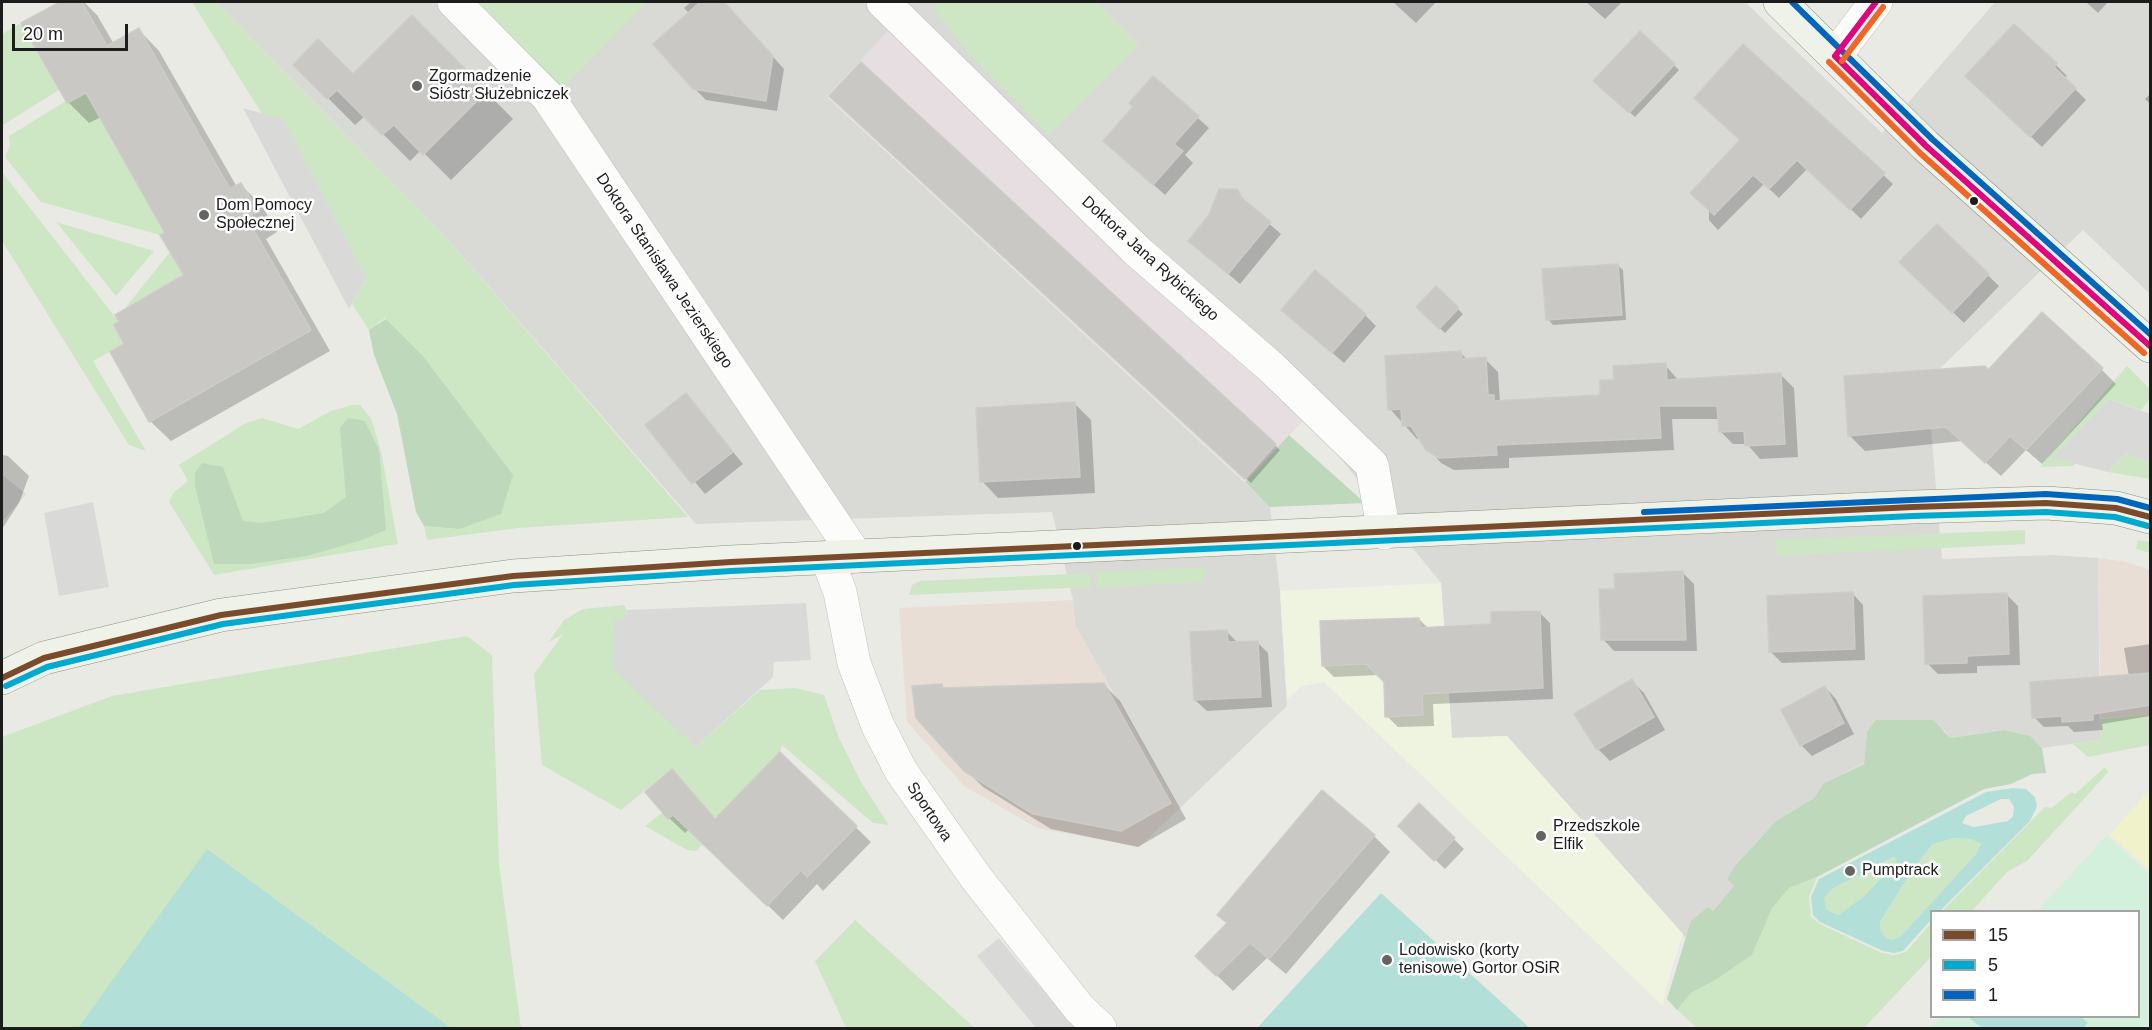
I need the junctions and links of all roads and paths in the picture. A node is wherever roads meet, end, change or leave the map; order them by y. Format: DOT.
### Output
graph roads {
  1 [pos="454,2"];
  2 [pos="883,2"];
  3 [pos="1780,2"];
  4 [pos="1876,2"];
  5 [pos="1835,56"];
  6 [pos="2151,346"];
  7 [pos="2151,517"];
  8 [pos="1384,533"];
  9 [pos="841,557"];
  10 [pos="2,678"];
  11 [pos="1100,1029"];
  1 -- 9 [label="street, Doktora Stanisława Jezierskiego"];
  2 -- 8 [label="street, Doktora Jana Rybickiego"];
  3 -- 5 [label="main road"];
  4 -- 5 [label="street"];
  5 -- 6 [label="main road"];
  7 -- 8 [label="main road"];
  8 -- 9 [label="main road"];
  9 -- 10 [label="main road"];
  9 -- 11 [label="street, Sportowa"];
}
